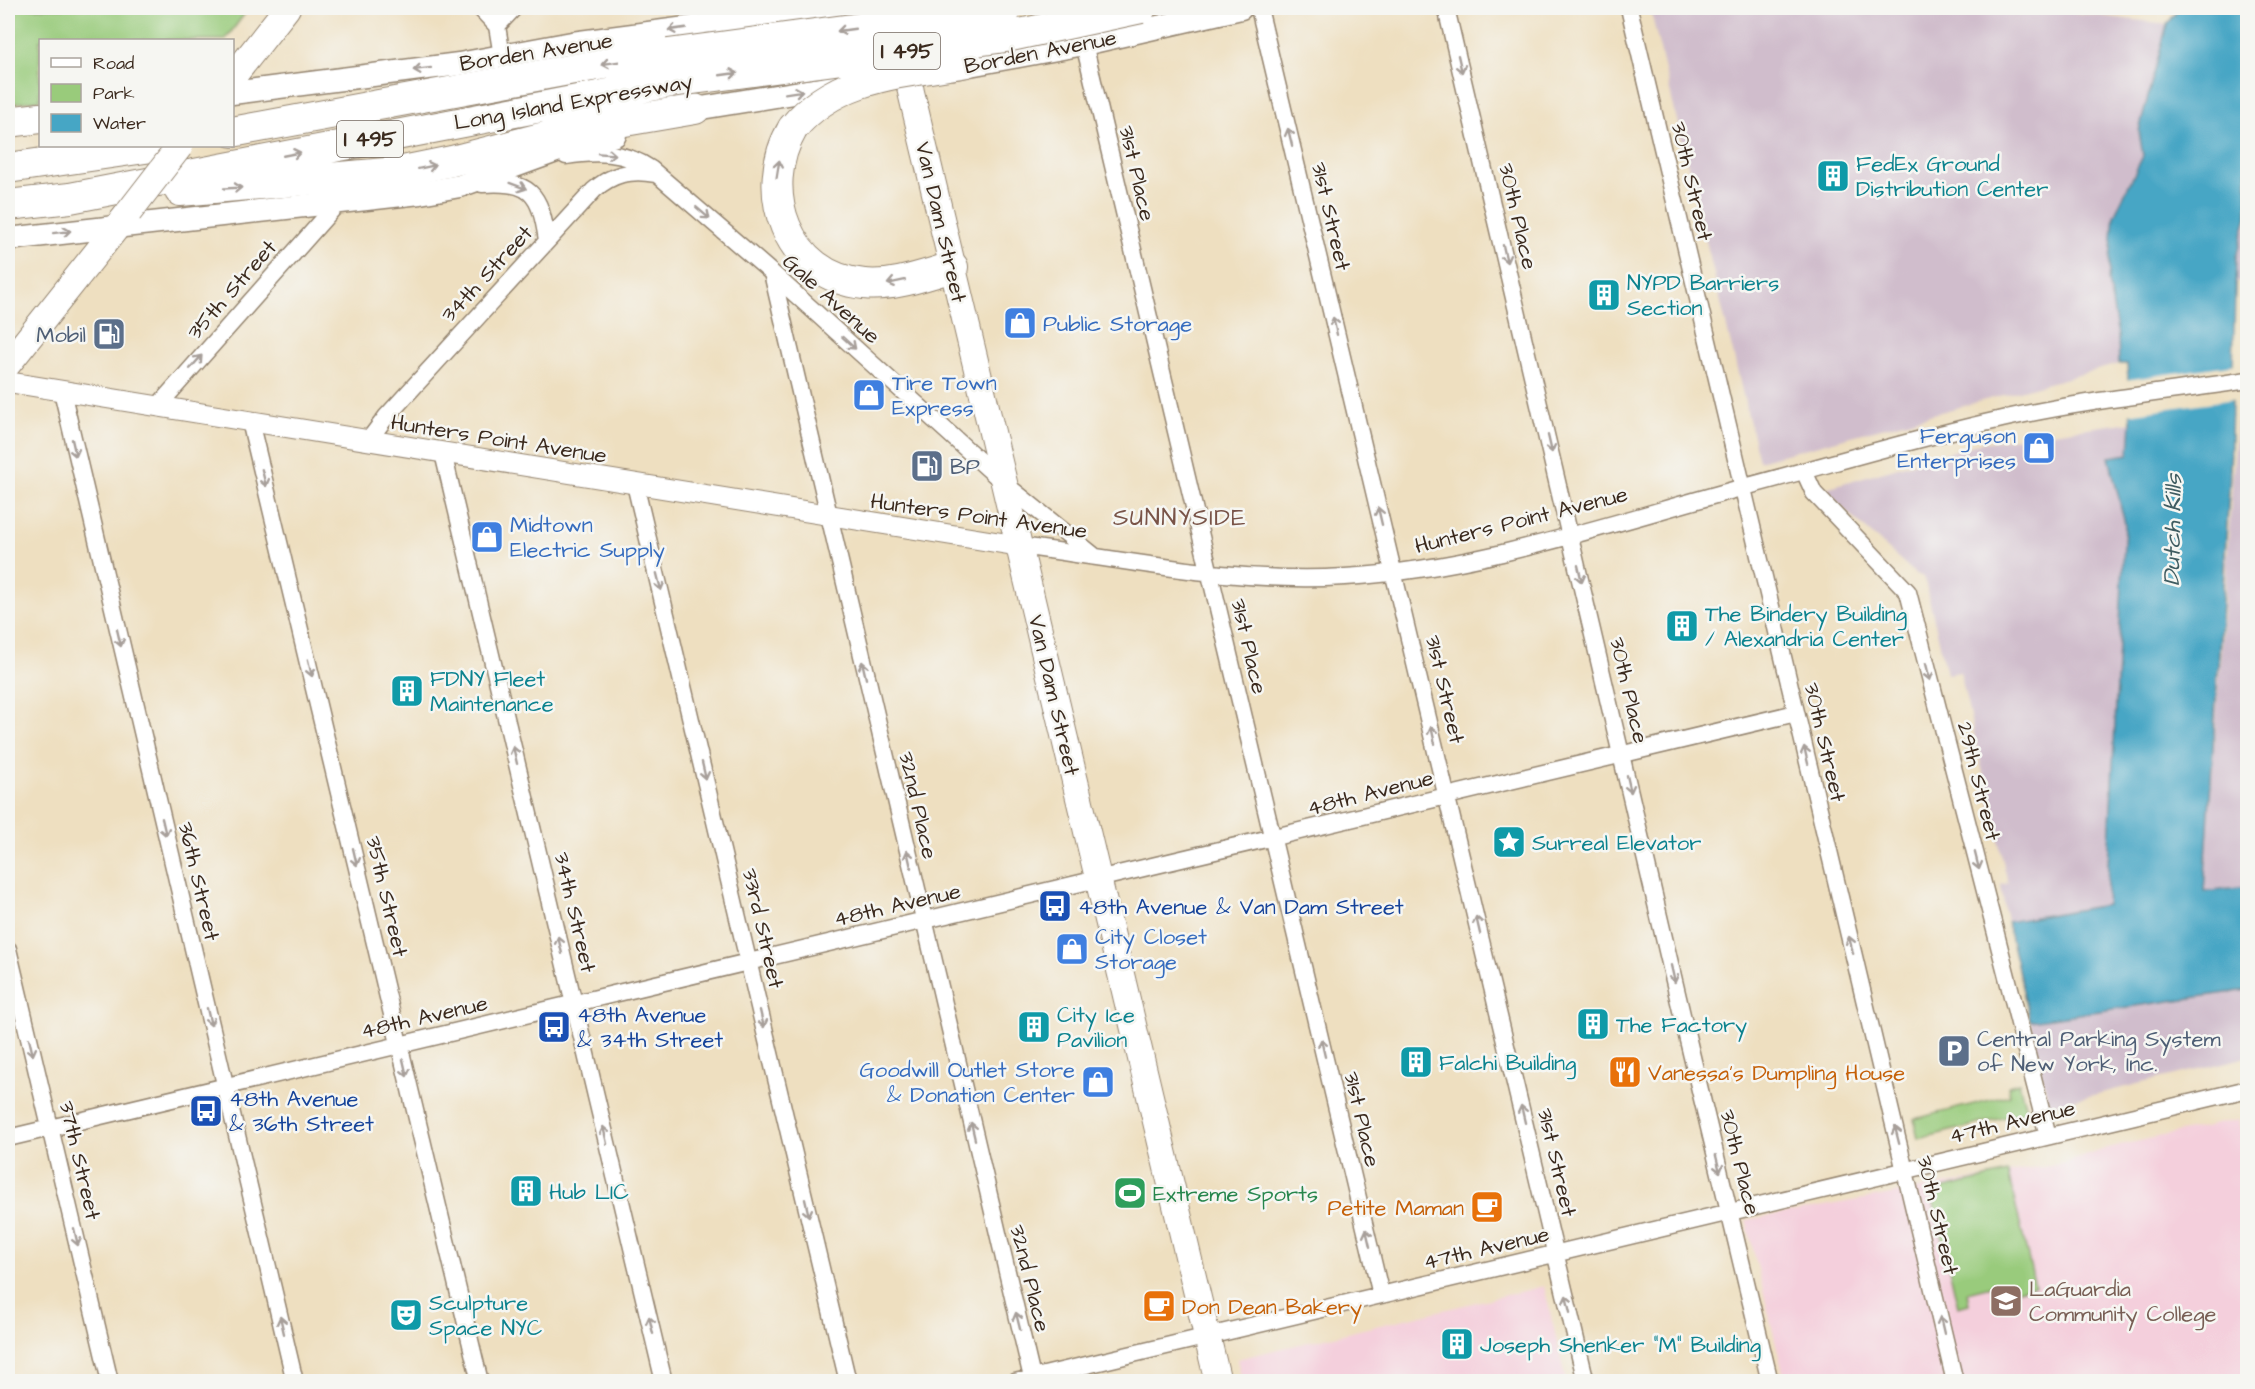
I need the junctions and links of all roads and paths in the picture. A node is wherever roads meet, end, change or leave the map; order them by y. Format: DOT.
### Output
graph roads {
  1 [pos="287,8"];
  2 [pos="480,8"];
  3 [pos="514,8"];
  4 [pos="839,8"];
  5 [pos="896,8"];
  6 [pos="1008,8"];
  7 [pos="1075,8"];
  8 [pos="1141,8"];
  9 [pos="1159,8"];
  10 [pos="1241,8"];
  11 [pos="1259,8"];
  12 [pos="1446,8"];
  13 [pos="1629,8"];
  14 [pos="753,13"];
  15 [pos="497,26"];
  16 [pos="1084,44"];
  17 [pos="502,56"];
  18 [pos="669,68"];
  19 [pos="234,75"];
  20 [pos="908,75"];
  21 [pos="234,93"];
  22 [pos="436,94"];
  23 [pos="695,109"];
  24 [pos="234,111"];
  25 [pos="39,118"];
  26 [pos="8,122"];
  27 [pos="234,132"];
  28 [pos="39,137"];
  29 [pos="8,142"];
  30 [pos="152,147"];
  31 [pos="179,147"];
  32 [pos="8,168"];
  33 [pos="508,168"];
  34 [pos="659,176"];
  35 [pos="460,186"];
  36 [pos="70,198"];
  37 [pos="338,203"];
  38 [pos="8,205"];
  39 [pos="123,219"];
  40 [pos="8,239"];
  41 [pos="547,240"];
  42 [pos="953,267"];
  43 [pos="772,273"];
  44 [pos="8,364"];
  45 [pos="2247,380"];
  46 [pos="8,382"];
  47 [pos="62,391"];
  48 [pos="158,406"];
  49 [pos="250,422"];
  50 [pos="368,441"];
  51 [pos="443,453"];
  52 [pos="1804,471"];
  53 [pos="635,484"];
  54 [pos="1005,484"];
  55 [pos="1743,488"];
  56 [pos="828,516"];
  57 [pos="1571,534"];
  58 [pos="1020,546"];
  59 [pos="1094,556"];
  60 [pos="1395,573"];
  61 [pos="1210,574"];
  62 [pos="1796,713"];
  63 [pos="1622,754"];
  64 [pos="1448,796"];
  65 [pos="1273,839"];
  66 [pos="1098,880"];
  67 [pos="924,921"];
  68 [pos="8,949"];
  69 [pos="749,962"];
  70 [pos="574,1003"];
  71 [pos="400,1045"];
  72 [pos="225,1086"];
  73 [pos="2247,1089"];
  74 [pos="50,1128"];
  75 [pos="2048,1136"];
  76 [pos="8,1138"];
  77 [pos="1905,1169"];
  78 [pos="1730,1211"];
  79 [pos="1556,1253"];
  80 [pos="1381,1295"];
  81 [pos="1207,1336"];
  82 [pos="1027,1380"];
  83 [pos="111,1382"];
  84 [pos="295,1382"];
  85 [pos="480,1382"];
  86 [pos="664,1382"];
  87 [pos="848,1382"];
  88 [pos="1218,1382"];
  89 [pos="1586,1382"];
  90 [pos="1770,1382"];
  91 [pos="1955,1382"];
  1 -- 19 [label="main road"];
  2 -- 15 [label="street"];
  3 -- 15 [label="street"];
  4 -- 14 [label="main road, Borden Avenue"];
  5 -- 20 [label="main road, Van Dam Street"];
  6 -- 18 [label="highway, Long Island Expressway / I 495, one-way, bridge"];
  7 -- 16 [label="street, 31st Place"];
  18 -- 8 [label="highway, Long Island Expressway / I 495, one-way, bridge"];
  42 -- 9 [label="highway, one-way, bridge"];
  10 -- 16 [label="main road, Borden Avenue"];
  60 -- 11 [label="street, 31st Street, one-way"];
  12 -- 57 [label="street, 30th Place, one-way"];
  13 -- 55 [label="street, 30th Street"];
  14 -- 17 [label="main road, Borden Avenue, one-way"];
  15 -- 17 [label="street"];
  16 -- 20 [label="main road, Borden Avenue"];
  16 -- 61 [label="street, 31st Place"];
  17 -- 21 [label="main road, Borden Avenue, one-way"];
  18 -- 22 [label="highway, Long Island Expressway / I 495, one-way"];
  36 -- 18 [label="highway, Long Island Expressway / I 495, one-way"];
  23 -- 20 [label="main road, Borden Avenue, one-way"];
  20 -- 42 [label="main road, Van Dam Street"];
  22 -- 24 [label="highway"];
  22 -- 27 [label="highway, Long Island Expressway / I 495"];
  23 -- 33 [label="main road, Borden Avenue"];
  36 -- 23 [label="highway, one-way"];
  25 -- 26 [label="highway"];
  28 -- 29 [label="highway"];
  30 -- 32 [label="highway"];
  31 -- 39 [label="main road, bridge"];
  33 -- 34 [label="street, Gale Avenue, one-way"];
  33 -- 35 [label="main road"];
  34 -- 41 [label="street, 34th Street"];
  34 -- 43 [label="street, Gale Avenue, one-way"];
  35 -- 37 [label="main road"];
  35 -- 41 [label="street, one-way"];
  36 -- 38 [label="highway, Long Island Expressway / I 495"];
  37 -- 39 [label="main road"];
  48 -- 37 [label="street, 35th Street, one-way"];
  40 -- 39 [label="main road, one-way"];
  39 -- 44 [label="main road"];
  41 -- 50 [label="street, 34th Street"];
  42 -- 54 [label="main road, Van Dam Street"];
  43 -- 54 [label="street, Gale Avenue, one-way"];
  43 -- 56 [label="street, 32nd Place"];
  45 -- 52 [label="street, Hunters Point Avenue"];
  46 -- 47 [label="street, Hunters Point Avenue"];
  47 -- 48 [label="street, Hunters Point Avenue"];
  47 -- 72 [label="street, 36th Street, one-way"];
  48 -- 49 [label="street, Hunters Point Avenue"];
  49 -- 50 [label="street, Hunters Point Avenue"];
  49 -- 71 [label="street, 35th Street, one-way"];
  50 -- 51 [label="street, Hunters Point Avenue"];
  51 -- 53 [label="street, Hunters Point Avenue"];
  70 -- 51 [label="street, 34th Street, one-way"];
  52 -- 55 [label="street, Hunters Point Avenue"];
  52 -- 75 [label="street, 29th Street, one-way"];
  53 -- 56 [label="street, Hunters Point Avenue"];
  53 -- 69 [label="street, 33rd Street, one-way"];
  54 -- 58 [label="main road, Van Dam Street"];
  54 -- 59 [label="street, Gale Avenue"];
  55 -- 57 [label="street, Hunters Point Avenue"];
  55 -- 62 [label="street, 30th Street"];
  56 -- 58 [label="street, Hunters Point Avenue"];
  67 -- 56 [label="street, 32nd Place, one-way"];
  57 -- 60 [label="street, Hunters Point Avenue"];
  57 -- 63 [label="street, 30th Place, one-way"];
  58 -- 59 [label="street, Hunters Point Avenue"];
  58 -- 66 [label="main road, Van Dam Street"];
  59 -- 61 [label="street, Hunters Point Avenue"];
  60 -- 61 [label="street, Hunters Point Avenue"];
  64 -- 60 [label="street, 31st Street, one-way"];
  61 -- 65 [label="street, 31st Place"];
  62 -- 63 [label="street, 48th Avenue"];
  77 -- 62 [label="street, 30th Street, one-way"];
  63 -- 64 [label="street, 48th Avenue"];
  63 -- 78 [label="street, 30th Place, one-way"];
  64 -- 65 [label="street, 48th Avenue"];
  79 -- 64 [label="street, 31st Street, one-way"];
  65 -- 66 [label="street, 48th Avenue"];
  80 -- 65 [label="street, 31st Place, one-way"];
  66 -- 67 [label="street, 48th Avenue"];
  66 -- 81 [label="main road, Van Dam Street"];
  67 -- 69 [label="street, 48th Avenue"];
  82 -- 67 [label="street, 32nd Place, one-way"];
  68 -- 74 [label="street, 37th Street, one-way"];
  69 -- 70 [label="street, 48th Avenue"];
  69 -- 87 [label="street, 33rd Street, one-way"];
  70 -- 71 [label="street, 48th Avenue"];
  86 -- 70 [label="street, 34th Street, one-way"];
  71 -- 72 [label="street, 48th Avenue"];
  71 -- 85 [label="street, 35th Street, one-way"];
  72 -- 74 [label="street, 48th Avenue"];
  84 -- 72 [label="street, 36th Street, one-way"];
  73 -- 75 [label="street, 47th Avenue"];
  74 -- 76 [label="street, 48th Avenue"];
  74 -- 83 [label="street, 37th Street, one-way"];
  75 -- 77 [label="street, 47th Avenue"];
  77 -- 78 [label="street, 47th Avenue"];
  91 -- 77 [label="street, 30th Street, one-way"];
  78 -- 79 [label="street, 47th Avenue"];
  78 -- 90 [label="street, 30th Place"];
  79 -- 80 [label="street, 47th Avenue"];
  89 -- 79 [label="street, 31st Street, one-way"];
  80 -- 81 [label="street, 47th Avenue"];
  81 -- 82 [label="street, 47th Avenue"];
  81 -- 88 [label="main road, Van Dam Street"];
}
